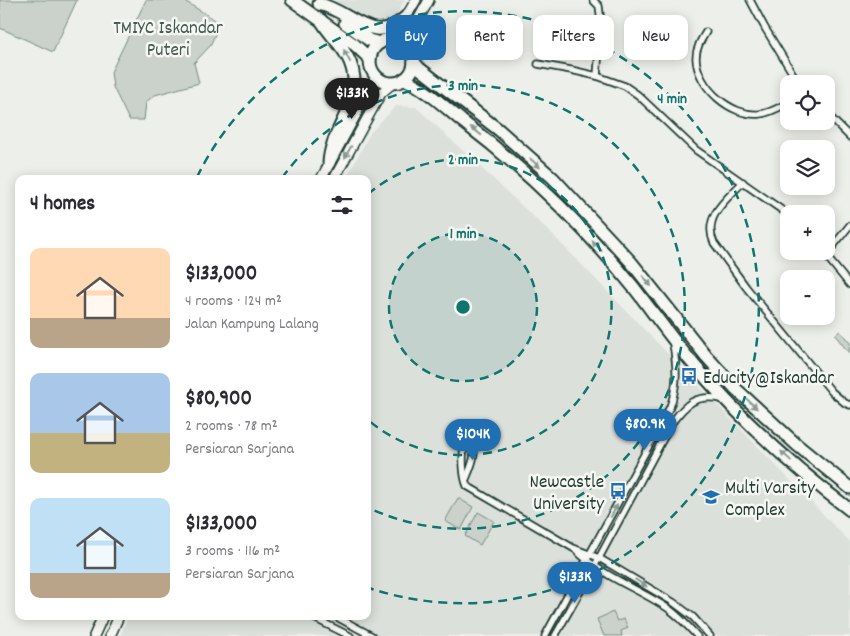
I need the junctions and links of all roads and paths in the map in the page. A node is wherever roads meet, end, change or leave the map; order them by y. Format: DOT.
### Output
graph roads {
  1 [pos="292,0"];
  2 [pos="416,0"];
  3 [pos="429,0"];
  4 [pos="593,0"];
  5 [pos="750,0"];
  6 [pos="317,2"];
  7 [pos="408,15"];
  8 [pos="421,15"];
  9 [pos="321,20"];
  10 [pos="386,28"];
  11 [pos="706,32"];
  12 [pos="384,41"];
  13 [pos="370,59"];
  14 [pos="414,62"];
  15 [pos="538,64"];
  16 [pos="375,74"];
  17 [pos="794,75"];
  18 [pos="597,76"];
  19 [pos="399,81"];
  20 [pos="780,108"];
  21 [pos="835,122"];
  22 [pos="850,137"];
  23 [pos="329,162"];
  24 [pos="323,175"];
  25 [pos="336,175"];
  26 [pos="744,182"];
  27 [pos="780,208"];
  28 [pos="850,225"];
  29 [pos="835,241"];
  30 [pos="830,260"];
  31 [pos="850,286"];
  32 [pos="672,338"];
  33 [pos="727,400"];
  34 [pos="850,405"];
  35 [pos="467,428"];
  36 [pos="469,437"];
  37 [pos="465,480"];
  38 [pos="850,488"];
  39 [pos="850,510"];
  40 [pos="573,548"];
  41 [pos="591,554"];
  42 [pos="599,558"];
  43 [pos="587,562"];
  44 [pos="595,566"];
  45 [pos="101,620"];
  46 [pos="117,620"];
  47 [pos="318,620"];
  48 [pos="342,620"];
  49 [pos="94,636"];
  50 [pos="110,636"];
  51 [pos="350,636"];
  52 [pos="372,636"];
  53 [pos="545,636"];
  54 [pos="555,636"];
  55 [pos="697,636"];
  56 [pos="710,636"];
  1 -- 9 [label="highway"];
  2 -- 7 [label="main road"];
  3 -- 8 [label="main road"];
  4 -- 18 [label="street"];
  5 -- 17 [label="street"];
  6 -- 10 [label="highway"];
  6 -- 12 [label="highway"];
  9 -- 13 [label="highway"];
  23 -- 9 [label="highway, one-way"];
  11 -- 20 [label="street"];
  12 -- 13 [label="highway"];
  13 -- 16 [label="highway"];
  14 -- 19 [label="highway"];
  14 -- 38 [label="highway, one-way"];
  15 -- 18 [label="street"];
  16 -- 19 [label="highway"];
  16 -- 23 [label="main road"];
  18 -- 26 [label="street"];
  19 -- 25 [label="main road, one-way"];
  32 -- 19 [label="highway, one-way"];
  21 -- 22 [label="street"];
  23 -- 24 [label="main road"];
  26 -- 27 [label="street"];
  26 -- 34 [label="street"];
  28 -- 29 [label="street"];
  30 -- 31 [label="street"];
  32 -- 33 [label="highway"];
  41 -- 32 [label="street, one-way"];
  39 -- 33 [label="highway, one-way"];
  33 -- 42 [label="street"];
  35 -- 36 [label="street"];
  36 -- 37 [label="street"];
  36 -- 37 [label="street"];
  37 -- 40 [label="street"];
  40 -- 41 [label="street"];
  40 -- 43 [label="street"];
  41 -- 42 [label="street"];
  41 -- 43 [label="street"];
  42 -- 44 [label="street"];
  42 -- 56 [label="street, one-way"];
  43 -- 44 [label="street"];
  43 -- 53 [label="street"];
  44 -- 54 [label="street"];
  44 -- 55 [label="street"];
  45 -- 49 [label="main road"];
  46 -- 50 [label="main road"];
  47 -- 51 [label="street"];
  48 -- 52 [label="street"];
}
